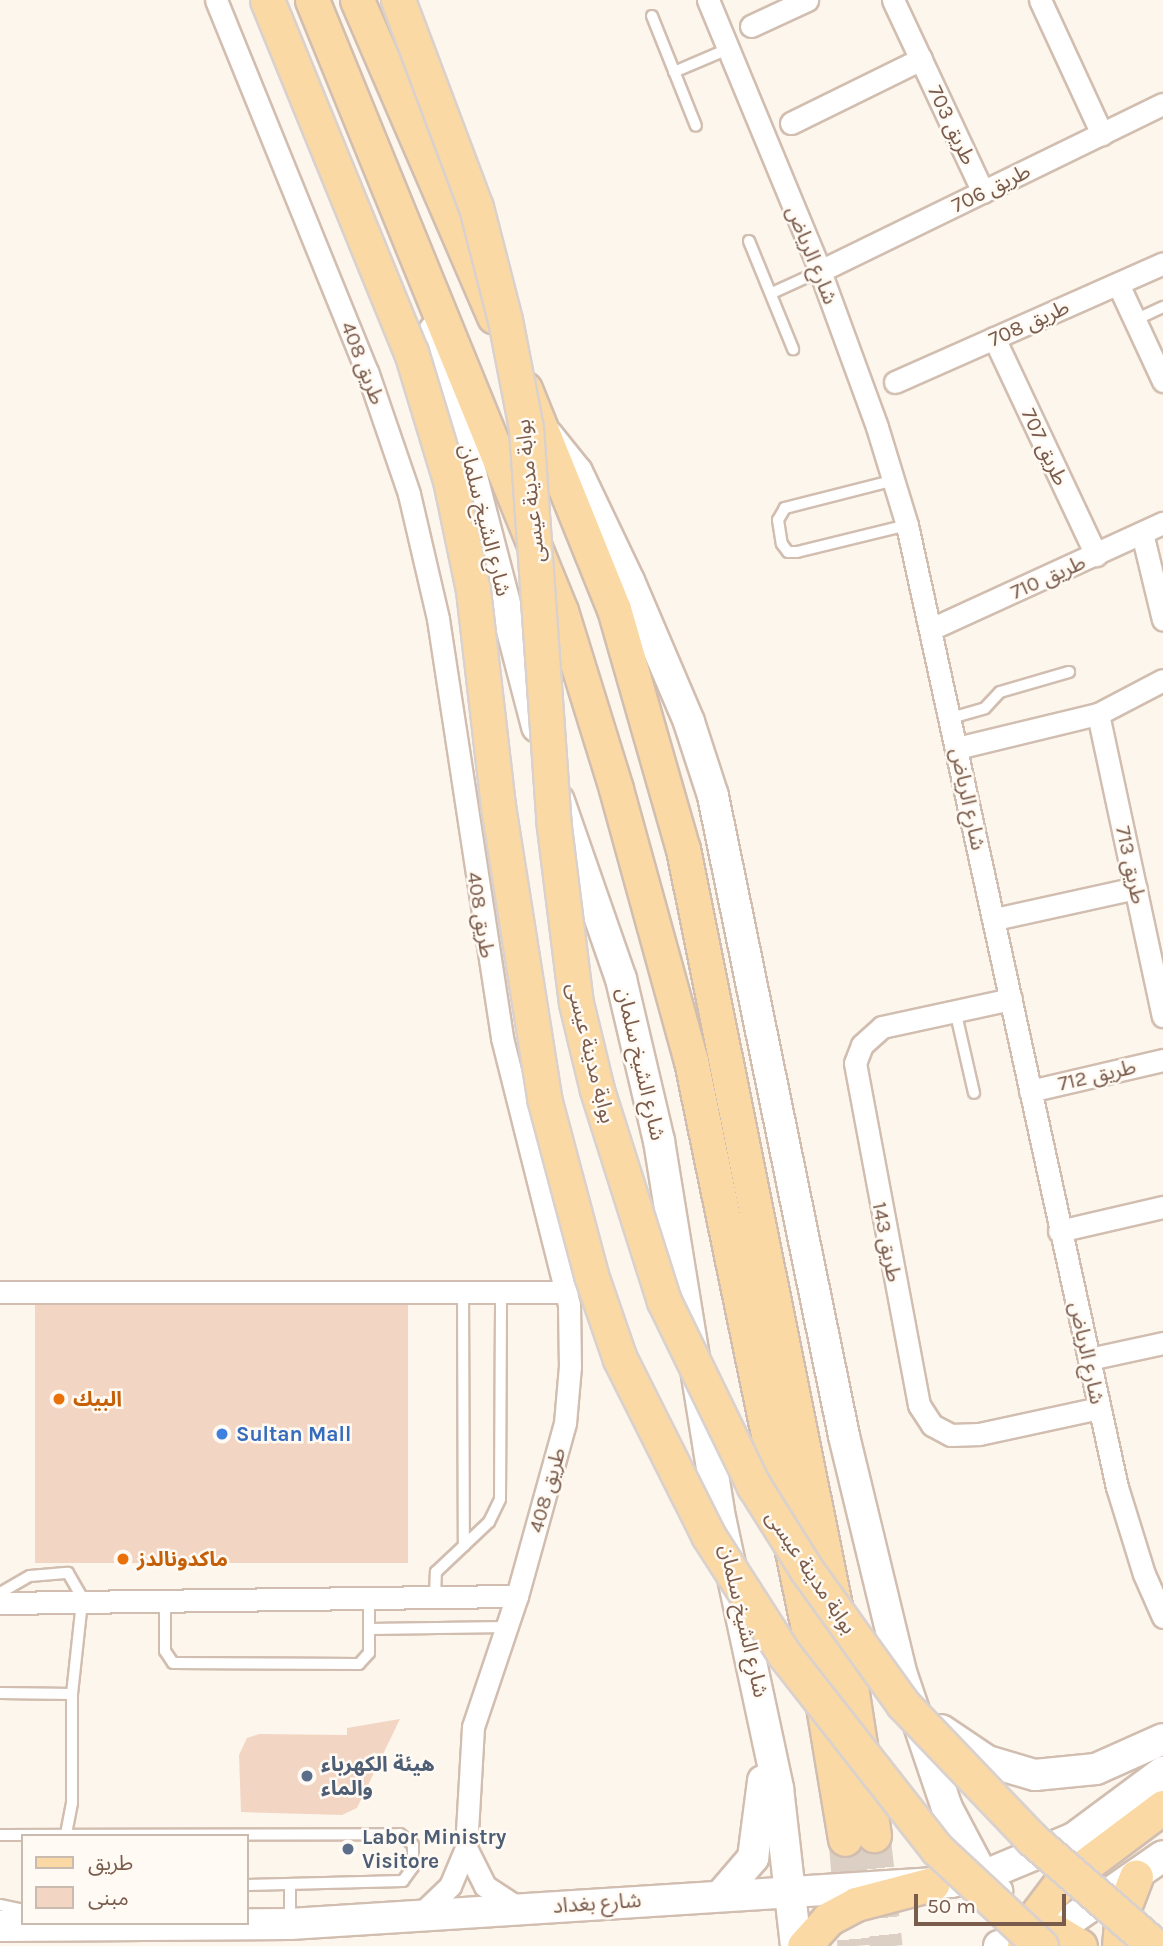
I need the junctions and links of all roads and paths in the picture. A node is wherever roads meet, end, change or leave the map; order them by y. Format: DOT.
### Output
graph roads {
  1 [pos="216,0"];
  2 [pos="267,0"];
  3 [pos="312,0"];
  4 [pos="357,0"];
  5 [pos="398,0"];
  6 [pos="708,0"];
  7 [pos="807,0"];
  8 [pos="893,0"];
  9 [pos="1045,2"];
  10 [pos="652,16"];
  11 [pos="751,26"];
  12 [pos="728,49"];
  13 [pos="921,59"];
  14 [pos="674,72"];
  15 [pos="1163,104"];
  16 [pos="791,123"];
  17 [pos="696,125"];
  18 [pos="1102,134"];
  19 [pos="983,192"];
  20 [pos="398,202"];
  21 [pos="749,240"];
  22 [pos="1163,263"];
  23 [pos="820,271"];
  24 [pos="1118,284"];
  25 [pos="772,293"];
  26 [pos="1163,307"];
  27 [pos="1135,320"];
  28 [pos="994,338"];
  29 [pos="793,349"];
  30 [pos="1161,369"];
  31 [pos="895,382"];
  32 [pos="543,432"];
  33 [pos="894,480"];
  34 [pos="1163,523"];
  35 [pos="907,525"];
  36 [pos="1142,533"];
  37 [pos="1096,555"];
  38 [pos="1163,620"];
  39 [pos="931,629"];
  40 [pos="1069,672"];
  41 [pos="1163,680"];
  42 [pos="1098,714"];
  43 [pos="951,718"];
  44 [pos="957,748"];
  45 [pos="1136,888"];
  46 [pos="995,919"];
  47 [pos="1012,999"];
  48 [pos="955,1010"];
  49 [pos="1163,1016"];
  50 [pos="1163,1060"];
  51 [pos="1030,1091"];
  52 [pos="974,1093"];
  53 [pos="1163,1207"];
  54 [pos="1059,1231"];
  55 [pos="463,1291"];
  56 [pos="501,1291"];
  57 [pos="0,1292"];
  58 [pos="567,1292"];
  59 [pos="1163,1343"];
  60 [pos="1088,1360"];
  61 [pos="1099,1408"];
  62 [pos="464,1546"];
  63 [pos="0,1593"];
  64 [pos="517,1596"];
  65 [pos="435,1597"];
  66 [pos="369,1598"];
  67 [pos="165,1601"];
  68 [pos="83,1602"];
  69 [pos="0,1603"];
  70 [pos="1163,1616"];
  71 [pos="506,1628"];
  72 [pos="370,1629"];
  73 [pos="902,1675"];
  74 [pos="0,1693"];
  75 [pos="72,1694"];
  76 [pos="767,1725"];
  77 [pos="1163,1739"];
  78 [pos="1163,1772"];
  79 [pos="1163,1807"];
  80 [pos="66,1834"];
  81 [pos="0,1835"];
  82 [pos="21,1835"];
  83 [pos="248,1836"];
  84 [pos="466,1848"];
  85 [pos="1163,1856"];
  86 [pos="983,1876"];
  87 [pos="1136,1877"];
  88 [pos="932,1884"];
  89 [pos="248,1885"];
  90 [pos="290,1885"];
  91 [pos="790,1891"];
  92 [pos="722,1894"];
  93 [pos="0,1905"];
  94 [pos="520,1909"];
  95 [pos="21,1910"];
  96 [pos="420,1915"];
  97 [pos="248,1924"];
  98 [pos="290,1924"];
  99 [pos="52,1925"];
  100 [pos="0,1926"];
  101 [pos="806,1939"];
  102 [pos="1036,1939"];
  103 [pos="1119,1946"];
  104 [pos="1154,1946"];
  1 -- 58 [label="street, طريق 408"];
  2 -- 102 [label="main road, bridge"];
  3 -- 20 [label="main road, شارع الشيخ سلمان"];
  4 -- 32 [label="main road, شارع الشيخ سلمان"];
  5 -- 104 [label="main road, بوابة مدينة عيسى, bridge"];
  6 -- 12 [label="street, شارع الرياض"];
  7 -- 11 [label="street"];
  8 -- 13 [label="street, طريق 703"];
  9 -- 18 [label="street"];
  10 -- 14 [label="lane"];
  12 -- 14 [label="lane"];
  12 -- 23 [label="street, شارع الرياض"];
  13 -- 16 [label="street, طريق 703"];
  13 -- 19 [label="street, طريق 703"];
  14 -- 17 [label="lane"];
  15 -- 18 [label="street, طريق 706"];
  18 -- 19 [label="street, طريق 706"];
  19 -- 23 [label="street, طريق 706"];
  20 -- 32 [label="main road, شارع الشيخ سلمان"];
  20 -- 76 [label="main road, شارع الشيخ سلمان"];
  21 -- 25 [label="lane"];
  22 -- 24 [label="street, طريق 708"];
  23 -- 25 [label="lane"];
  23 -- 33 [label="street, شارع الرياض"];
  24 -- 27 [label="street"];
  24 -- 28 [label="street, طريق 708"];
  25 -- 29 [label="lane"];
  26 -- 27 [label="lane"];
  27 -- 30 [label="street"];
  28 -- 31 [label="street, طريق 708"];
  28 -- 37 [label="street, طريق 707"];
  32 -- 73 [label="main road, شارع الشيخ سلمان"];
  33 -- 35 [label="street, شارع الرياض"];
  33 -- 35 [label="lane"];
  34 -- 36 [label="street, طريق 710"];
  35 -- 39 [label="street, شارع الرياض"];
  36 -- 37 [label="street, طريق 710"];
  36 -- 38 [label="street"];
  37 -- 39 [label="street, طريق 710"];
  39 -- 43 [label="street, شارع الرياض"];
  40 -- 43 [label="lane"];
  41 -- 42 [label="street"];
  42 -- 44 [label="street"];
  42 -- 45 [label="street, طريق 713"];
  43 -- 44 [label="street, شارع الرياض"];
  44 -- 46 [label="street, شارع الرياض"];
  45 -- 46 [label="street"];
  45 -- 49 [label="street, طريق 713"];
  46 -- 47 [label="street, شارع الرياض"];
  47 -- 48 [label="street, طريق 143"];
  47 -- 51 [label="street, شارع الرياض"];
  48 -- 52 [label="lane"];
  48 -- 61 [label="street, طريق 143"];
  50 -- 51 [label="street, طريق 712"];
  51 -- 54 [label="street, شارع الرياض"];
  53 -- 54 [label="street"];
  54 -- 60 [label="street, شارع الرياض"];
  55 -- 56 [label="street"];
  55 -- 57 [label="street"];
  55 -- 62 [label="lane"];
  56 -- 58 [label="street"];
  56 -- 62 [label="lane"];
  58 -- 64 [label="street, طريق 408"];
  59 -- 60 [label="street"];
  60 -- 61 [label="street, شارع الرياض"];
  61 -- 70 [label="street, شارع الرياض"];
  62 -- 65 [label="lane"];
  63 -- 68 [label="lane"];
  64 -- 65 [label="street"];
  64 -- 71 [label="street, طريق 408"];
  65 -- 66 [label="street"];
  66 -- 67 [label="street"];
  66 -- 72 [label="lane"];
  67 -- 68 [label="street"];
  67 -- 72 [label="lane"];
  68 -- 69 [label="street"];
  68 -- 75 [label="lane"];
  71 -- 72 [label="lane"];
  71 -- 84 [label="street, طريق 408"];
  73 -- 77 [label="main road"];
  73 -- 86 [label="main road, شارع الشيخ سلمان"];
  74 -- 75 [label="lane"];
  75 -- 80 [label="lane"];
  76 -- 91 [label="main road, شارع الشيخ سلمان"];
  76 -- 92 [label="main road"];
  78 -- 86 [label="main road, شارع بغداد"];
  79 -- 102 [label="main road"];
  81 -- 82 [label="lane"];
  83 -- 90 [label="lane"];
  84 -- 94 [label="street, طريق 408"];
  84 -- 96 [label="street, طريق 408"];
  85 -- 87 [label="main road"];
  86 -- 88 [label="main road, شارع بغداد"];
  86 -- 102 [label="main road, شارع الشيخ سلمان"];
  87 -- 102 [label="main road"];
  87 -- 103 [label="main road"];
  88 -- 91 [label="main road, شارع بغداد"];
  88 -- 101 [label="main road"];
  89 -- 90 [label="lane"];
  90 -- 98 [label="lane"];
  91 -- 92 [label="main road, شارع بغداد"];
  91 -- 101 [label="main road, شارع الشيخ سلمان"];
  92 -- 94 [label="main road, شارع بغداد"];
  93 -- 95 [label="lane"];
  94 -- 96 [label="main road, شارع بغداد"];
  96 -- 98 [label="main road, شارع بغداد"];
  97 -- 98 [label="main road, شارع بغداد"];
  99 -- 100 [label="main road, شارع بغداد"];
}
